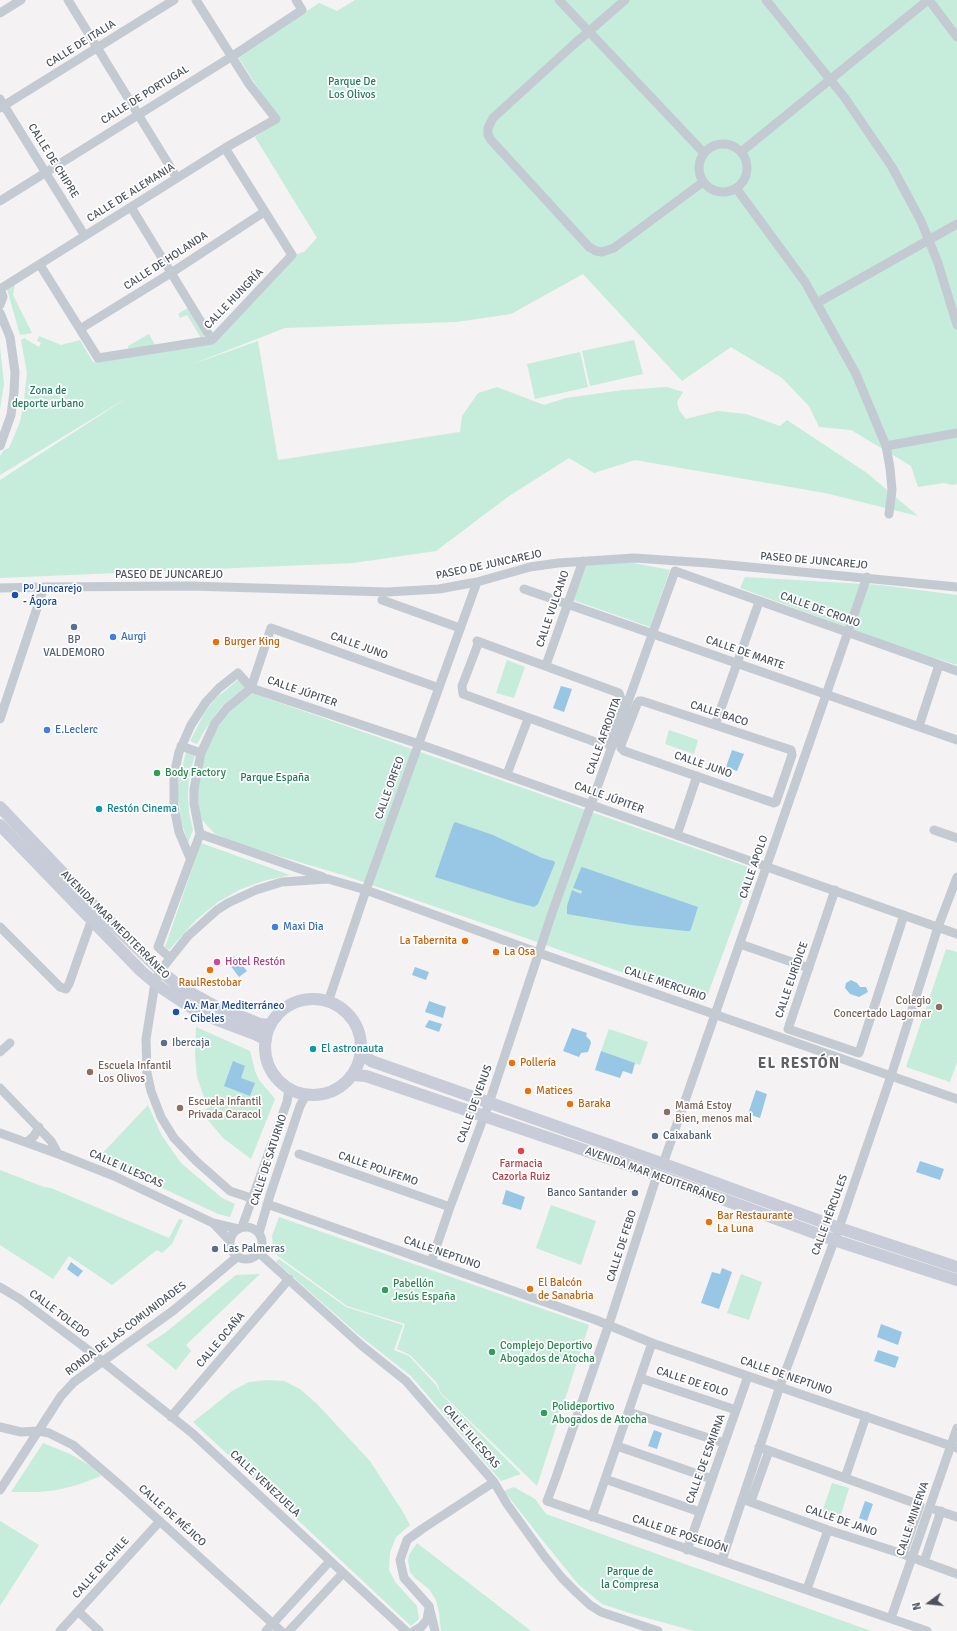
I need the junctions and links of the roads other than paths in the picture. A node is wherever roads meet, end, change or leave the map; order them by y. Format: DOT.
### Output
graph roads {
  1 [pos="21,0"];
  2 [pos="68,0"];
  3 [pos="174,0"];
  4 [pos="196,0"];
  5 [pos="296,0"];
  6 [pos="559,0"];
  7 [pos="625,0"];
  8 [pos="766,0"];
  9 [pos="929,0"];
  10 [pos="0,13"];
  11 [pos="589,31"];
  12 [pos="957,37"];
  13 [pos="97,48"];
  14 [pos="231,56"];
  15 [pos="830,80"];
  16 [pos="1,104"];
  17 [pos="138,114"];
  18 [pos="225,148"];
  19 [pos="741,152"];
  20 [pos="704,153"];
  21 [pos="45,172"];
  22 [pos="177,178"];
  23 [pos="703,182"];
  24 [pos="736,188"];
  25 [pos="0,201"];
  26 [pos="131,207"];
  27 [pos="264,212"];
  28 [pos="957,224"];
  29 [pos="85,236"];
  30 [pos="929,240"];
  31 [pos="40,264"];
  32 [pos="171,273"];
  33 [pos="0,288"];
  34 [pos="817,304"];
  35 [pos="0,305"];
  36 [pos="0,313"];
  37 [pos="957,325"];
  38 [pos="80,329"];
  39 [pos="212,340"];
  40 [pos="957,433"];
  41 [pos="0,446"];
  42 [pos="886,446"];
  43 [pos="889,514"];
  44 [pos="583,561"];
  45 [pos="675,572"];
  46 [pos="867,577"];
  47 [pos="477,582"];
  48 [pos="44,587"];
  49 [pos="957,587"];
  50 [pos="0,588"];
  51 [pos="524,589"];
  52 [pos="382,600"];
  53 [pos="759,602"];
  54 [pos="568,604"];
  55 [pos="460,628"];
  56 [pos="849,633"];
  57 [pos="653,634"];
  58 [pos="737,663"];
  59 [pos="939,665"];
  60 [pos="546,666"];
  61 [pos="957,671"];
  62 [pos="251,688"];
  63 [pos="439,688"];
  64 [pos="827,694"];
  65 [pos="642,701"];
  66 [pos="528,719"];
  67 [pos="0,720"];
  68 [pos="715,725"];
  69 [pos="919,726"];
  70 [pos="957,740"];
  71 [pos="419,744"];
  72 [pos="181,746"];
  73 [pos="624,751"];
  74 [pos="201,753"];
  75 [pos="507,774"];
  76 [pos="697,776"];
  77 [pos="774,803"];
  78 [pos="592,804"];
  79 [pos="0,807"];
  80 [pos="0,825"];
  81 [pos="934,830"];
  82 [pos="200,834"];
  83 [pos="677,835"];
  84 [pos="957,838"];
  85 [pos="190,858"];
  86 [pos="766,866"];
  87 [pos="957,877"];
  88 [pos="328,879"];
  89 [pos="366,890"];
  90 [pos="835,890"];
  91 [pos="904,915"];
  92 [pos="92,919"];
  93 [pos="0,927"];
  94 [pos="938,927"];
  95 [pos="957,934"];
  96 [pos="740,944"];
  97 [pos="539,953"];
  98 [pos="170,958"];
  99 [pos="809,968"];
  100 [pos="160,971"];
  101 [pos="155,983"];
  102 [pos="328,1002"];
  103 [pos="715,1015"];
  104 [pos="270,1025"];
  105 [pos="788,1029"];
  106 [pos="785,1039"];
  107 [pos="266,1040"];
  108 [pos="10,1043"];
  109 [pos="0,1052"];
  110 [pos="361,1053"];
  111 [pos="859,1053"];
  112 [pos="855,1063"];
  113 [pos="353,1075"];
  114 [pos="892,1076"];
  115 [pos="0,1088"];
  116 [pos="289,1089"];
  117 [pos="306,1095"];
  118 [pos="957,1099"];
  119 [pos="489,1102"];
  120 [pos="483,1116"];
  121 [pos="39,1127"];
  122 [pos="0,1133"];
  123 [pos="27,1142"];
  124 [pos="58,1154"];
  125 [pos="299,1154"];
  126 [pos="663,1164"];
  127 [pos="657,1175"];
  128 [pos="254,1199"];
  129 [pos="267,1204"];
  130 [pos="450,1207"];
  131 [pos="213,1223"];
  132 [pos="240,1228"];
  133 [pos="839,1228"];
  134 [pos="259,1233"];
  135 [pos="834,1240"];
  136 [pos="230,1241"];
  137 [pos="259,1252"];
  138 [pos="237,1257"];
  139 [pos="431,1262"];
  140 [pos="957,1268"];
  141 [pos="289,1279"];
  142 [pos="957,1280"];
  143 [pos="0,1287"];
  144 [pos="608,1325"];
  145 [pos="652,1343"];
  146 [pos="102,1361"];
  147 [pos="748,1376"];
  148 [pos="640,1378"];
  149 [pos="780,1386"];
  150 [pos="736,1410"];
  151 [pos="628,1412"];
  152 [pos="866,1416"];
  153 [pos="172,1417"];
  154 [pos="0,1426"];
  155 [pos="957,1428"];
  156 [pos="38,1431"];
  157 [pos="724,1443"];
  158 [pos="617,1446"];
  159 [pos="759,1447"];
  160 [pos="954,1447"];
  161 [pos="769,1451"];
  162 [pos="845,1478"];
  163 [pos="605,1479"];
  164 [pos="712,1479"];
  165 [pos="494,1482"];
  166 [pos="0,1490"];
  167 [pos="747,1500"];
  168 [pos="547,1501"];
  169 [pos="920,1505"];
  170 [pos="929,1508"];
  171 [pos="941,1511"];
  172 [pos="700,1512"];
  173 [pos="592,1517"];
  174 [pos="957,1517"];
  175 [pos="160,1522"];
  176 [pos="828,1530"];
  177 [pos="687,1550"];
  178 [pos="907,1556"];
  179 [pos="722,1560"];
  180 [pos="330,1561"];
  181 [pos="924,1562"];
  182 [pos="343,1573"];
  183 [pos="957,1574"];
  184 [pos="807,1589"];
  185 [pos="429,1606"];
  186 [pos="78,1611"];
  187 [pos="891,1618"];
  188 [pos="273,1623"];
  189 [pos="60,1631"];
  190 [pos="99,1631"];
  191 [pos="266,1631"];
  192 [pos="281,1631"];
  193 [pos="289,1631"];
  194 [pos="406,1631"];
  195 [pos="414,1631"];
  196 [pos="435,1631"];
  197 [pos="658,1631"];
  198 [pos="927,1631"];
  1 -- 10 [label="street"];
  2 -- 13 [label="street"];
  3 -- 13 [label="street, CALLE DE ITALIA"];
  4 -- 14 [label="street"];
  5 -- 14 [label="street, CALLE DE PORTUGAL"];
  6 -- 11 [label="street"];
  7 -- 11 [label="street"];
  8 -- 15 [label="street"];
  9 -- 12 [label="street"];
  9 -- 15 [label="street"];
  11 -- 20 [label="street"];
  11 -- 23 [label="street"];
  13 -- 16 [label="street, CALLE DE ITALIA"];
  13 -- 17 [label="street"];
  14 -- 17 [label="street, CALLE DE PORTUGAL"];
  14 -- 18 [label="street, CALLE DE ALEMANIA"];
  15 -- 19 [label="street"];
  15 -- 30 [label="street"];
  16 -- 21 [label="street, CALLE DE CHIPRE"];
  17 -- 21 [label="street, CALLE DE PORTUGAL"];
  17 -- 22 [label="street"];
  18 -- 22 [label="street, CALLE DE ALEMANIA"];
  18 -- 27 [label="street, CALLE HUNGRÍA"];
  19 -- 20 [label="street"];
  19 -- 24 [label="street"];
  20 -- 23 [label="street"];
  21 -- 25 [label="street, CALLE DE PORTUGAL"];
  21 -- 29 [label="street, CALLE DE CHIPRE"];
  22 -- 26 [label="street, CALLE DE ALEMANIA"];
  23 -- 24 [label="street"];
  24 -- 34 [label="street"];
  26 -- 29 [label="street, CALLE DE ALEMANIA"];
  26 -- 32 [label="street"];
  27 -- 32 [label="street, CALLE DE HOLANDA"];
  27 -- 39 [label="street, CALLE HUNGRÍA"];
  28 -- 30 [label="street"];
  29 -- 31 [label="street, CALLE DE ALEMANIA"];
  30 -- 34 [label="street"];
  30 -- 37 [label="street"];
  31 -- 33 [label="street, CALLE DE ALEMANIA"];
  31 -- 38 [label="street, CALLE HUNGRÍA"];
  32 -- 38 [label="street, CALLE DE HOLANDA"];
  32 -- 39 [label="street"];
  33 -- 35 [label="street"];
  34 -- 42 [label="street"];
  36 -- 41 [label="street"];
  38 -- 39 [label="street, CALLE HUNGRÍA"];
  40 -- 42 [label="street"];
  42 -- 43 [label="street"];
  44 -- 46 [label="street, PASEO DE JUNCAREJO"];
  44 -- 47 [label="street, PASEO DE JUNCAREJO"];
  44 -- 54 [label="street, CALLE VULCANO"];
  45 -- 53 [label="street, CALLE DE CRONO"];
  45 -- 57 [label="street, CALLE AFRODITA"];
  46 -- 49 [label="street, PASEO DE JUNCAREJO"];
  46 -- 56 [label="street, CALLE APOLO"];
  47 -- 48 [label="street, PASEO DE JUNCAREJO"];
  47 -- 55 [label="street, CALLE ORFEO"];
  48 -- 50 [label="street, PASEO DE JUNCAREJO"];
  48 -- 67 [label="street"];
  51 -- 54 [label="street, CALLE DE MARTE"];
  52 -- 55 [label="street"];
  53 -- 56 [label="street, CALLE DE CRONO"];
  53 -- 58 [label="street"];
  54 -- 57 [label="street, CALLE DE MARTE"];
  54 -- 60 [label="street, CALLE VULCANO"];
  55 -- 63 [label="street, CALLE ORFEO"];
  56 -- 59 [label="street, CALLE DE CRONO"];
  56 -- 64 [label="street, CALLE APOLO"];
  57 -- 58 [label="street, CALLE DE MARTE"];
  57 -- 78 [label="street, CALLE AFRODITA"];
  58 -- 64 [label="street, CALLE DE MARTE"];
  58 -- 68 [label="street"];
  59 -- 61 [label="street, CALLE DE CRONO"];
  59 -- 69 [label="street"];
  60 -- 66 [label="street"];
  60 -- 66 [label="street, CALLE AFRODITA"];
  62 -- 63 [label="street, CALLE JUNO"];
  62 -- 71 [label="street, CALLE JÚPITER"];
  62 -- 72 [label="street"];
  62 -- 74 [label="street"];
  63 -- 71 [label="street, CALLE ORFEO"];
  64 -- 69 [label="street, CALLE DE MARTE"];
  64 -- 86 [label="street, CALLE APOLO"];
  65 -- 68 [label="street, CALLE BACO"];
  65 -- 73 [label="street, CALLE AFRODITA"];
  66 -- 75 [label="street"];
  68 -- 77 [label="street, CALLE BACO"];
  69 -- 70 [label="street, CALLE DE MARTE"];
  71 -- 75 [label="street, CALLE JÚPITER"];
  71 -- 89 [label="street, CALLE ORFEO"];
  72 -- 74 [label="street"];
  72 -- 85 [label="street"];
  73 -- 76 [label="street, CALLE JUNO"];
  74 -- 82 [label="street"];
  75 -- 78 [label="street, CALLE JÚPITER"];
  76 -- 77 [label="street, CALLE JUNO"];
  76 -- 83 [label="street"];
  78 -- 83 [label="street, CALLE JÚPITER"];
  78 -- 97 [label="street, CALLE AFRODITA"];
  79 -- 100 [label="street, AVENIDA MAR MEDITERRÁNEO"];
  80 -- 92 [label="street, AVENIDA MAR MEDITERRÁNEO"];
  81 -- 84 [label="street"];
  82 -- 85 [label="street"];
  82 -- 88 [label="street, CALLE MERCURIO"];
  83 -- 86 [label="street, CALLE JÚPITER"];
  85 -- 98 [label="street"];
  86 -- 90 [label="street, CALLE JÚPITER"];
  86 -- 96 [label="street, CALLE APOLO"];
  87 -- 94 [label="street, CALLE HÉRCULES"];
  88 -- 89 [label="street, CALLE MERCURIO"];
  88 -- 98 [label="street"];
  89 -- 97 [label="street, CALLE MERCURIO"];
  89 -- 102 [label="street, CALLE ORFEO"];
  90 -- 91 [label="street, CALLE JÚPITER"];
  90 -- 99 [label="street, CALLE EURÍDICE"];
  91 -- 94 [label="street, CALLE JÚPITER"];
  91 -- 111 [label="street"];
  92 -- 93 [label="street"];
  92 -- 101 [label="street, AVENIDA MAR MEDITERRÁNEO"];
  94 -- 95 [label="street, CALLE JÚPITER"];
  94 -- 114 [label="street, CALLE HÉRCULES"];
  96 -- 99 [label="street"];
  96 -- 103 [label="street, CALLE APOLO"];
  97 -- 103 [label="street, CALLE MERCURIO"];
  97 -- 119 [label="street, CALLE DE VENUS"];
  98 -- 100 [label="street"];
  99 -- 105 [label="street, CALLE EURÍDICE"];
  100 -- 101 [label="street"];
  100 -- 104 [label="street, AVENIDA MAR MEDITERRÁNEO"];
  101 -- 107 [label="street, AVENIDA MAR MEDITERRÁNEO"];
  101 -- 128 [label="street"];
  102 -- 104 [label="street"];
  102 -- 110 [label="street"];
  103 -- 106 [label="street, CALLE MERCURIO"];
  103 -- 126 [label="street, CALLE APOLO"];
  104 -- 107 [label="street"];
  105 -- 106 [label="street"];
  105 -- 111 [label="street, CALLE EURÍDICE"];
  106 -- 112 [label="street, CALLE MERCURIO"];
  107 -- 116 [label="street"];
  108 -- 109 [label="street"];
  110 -- 113 [label="street"];
  110 -- 119 [label="street, AVENIDA MAR MEDITERRÁNEO"];
  111 -- 112 [label="street"];
  112 -- 114 [label="street, CALLE MERCURIO"];
  113 -- 117 [label="street"];
  113 -- 120 [label="street, AVENIDA MAR MEDITERRÁNEO"];
  114 -- 118 [label="street, CALLE MERCURIO"];
  114 -- 133 [label="street, CALLE HÉRCULES"];
  115 -- 121 [label="street"];
  116 -- 117 [label="street"];
  116 -- 128 [label="street, CALLE DE SATURNO"];
  117 -- 129 [label="street, CALLE DE SATURNO"];
  119 -- 120 [label="street, CALLE DE VENUS"];
  119 -- 126 [label="street, AVENIDA MAR MEDITERRÁNEO"];
  120 -- 127 [label="street, AVENIDA MAR MEDITERRÁNEO"];
  120 -- 130 [label="street, CALLE DE VENUS"];
  121 -- 123 [label="street"];
  121 -- 124 [label="street"];
  122 -- 123 [label="street, CALLE ILLESCAS"];
  123 -- 124 [label="street, CALLE ILLESCAS"];
  124 -- 131 [label="street, CALLE ILLESCAS"];
  125 -- 130 [label="street, CALLE POLIFEMO"];
  126 -- 133 [label="street, AVENIDA MAR MEDITERRÁNEO"];
  127 -- 135 [label="street, AVENIDA MAR MEDITERRÁNEO"];
  127 -- 144 [label="street, CALLE DE FEBO"];
  128 -- 132 [label="street, CALLE DE SATURNO"];
  129 -- 134 [label="street, CALLE DE SATURNO"];
  129 -- 139 [label="street, CALLE NEPTUNO"];
  130 -- 139 [label="street, CALLE DE VENUS"];
  131 -- 132 [label="street, CALLE ILLESCAS"];
  131 -- 136 [label="street, CALLE ILLESCAS"];
  132 -- 134 [label="street"];
  132 -- 136 [label="street"];
  133 -- 135 [label="street, CALLE HÉRCULES"];
  133 -- 140 [label="street, AVENIDA MAR MEDITERRÁNEO"];
  134 -- 137 [label="street"];
  135 -- 142 [label="street, AVENIDA MAR MEDITERRÁNEO"];
  135 -- 149 [label="street, CALLE HÉRCULES"];
  136 -- 138 [label="street"];
  137 -- 138 [label="street"];
  137 -- 141 [label="street, CALLE ILLESCAS"];
  138 -- 146 [label="street, RONDA DE LAS COMUNIDADES"];
  139 -- 144 [label="street, CALLE NEPTUNO"];
  141 -- 153 [label="street, CALLE OCAÑA"];
  141 -- 165 [label="street, CALLE ILLESCAS"];
  143 -- 146 [label="street, CALLE TOLEDO"];
  144 -- 145 [label="street, CALLE DE NEPTUNO"];
  144 -- 168 [label="street, CALLE DE FEBO"];
  145 -- 147 [label="street, CALLE DE NEPTUNO"];
  145 -- 148 [label="street"];
  146 -- 153 [label="street, CALLE VENEZUELA"];
  146 -- 156 [label="street, RONDA DE LAS COMUNIDADES"];
  147 -- 149 [label="street, CALLE DE NEPTUNO"];
  147 -- 150 [label="street, CALLE DE ESMIRNA"];
  148 -- 150 [label="street, CALLE DE EOLO"];
  148 -- 151 [label="street"];
  149 -- 152 [label="street, CALLE DE NEPTUNO"];
  149 -- 159 [label="street, CALLE HÉRCULES"];
  150 -- 157 [label="street, CALLE DE ESMIRNA"];
  151 -- 157 [label="street"];
  151 -- 158 [label="street"];
  152 -- 160 [label="street, CALLE DE NEPTUNO"];
  152 -- 162 [label="street"];
  153 -- 180 [label="street, CALLE VENEZUELA"];
  154 -- 156 [label="street, CALLE DE MÉJICO"];
  155 -- 160 [label="street, CALLE MINERVA"];
  156 -- 166 [label="street, RONDA DE LAS COMUNIDADES"];
  156 -- 175 [label="street, CALLE DE MÉJICO"];
  157 -- 164 [label="street, CALLE DE ESMIRNA"];
  158 -- 163 [label="street"];
  158 -- 164 [label="street"];
  159 -- 161 [label="street"];
  159 -- 167 [label="street, CALLE HÉRCULES"];
  160 -- 170 [label="street, CALLE MINERVA"];
  161 -- 162 [label="street"];
  161 -- 167 [label="street"];
  162 -- 169 [label="street"];
  163 -- 172 [label="street"];
  163 -- 173 [label="street"];
  164 -- 172 [label="street, CALLE DE ESMIRNA"];
  165 -- 185 [label="street"];
  165 -- 197 [label="street, CALLE ILLESCAS"];
  167 -- 176 [label="street, CALLE DE JANO"];
  167 -- 179 [label="street, CALLE HÉRCULES"];
  168 -- 173 [label="street, CALLE DE POSEIDÓN"];
  169 -- 170 [label="street"];
  169 -- 178 [label="street"];
  170 -- 171 [label="street"];
  170 -- 178 [label="street, CALLE MINERVA"];
  171 -- 174 [label="street"];
  171 -- 181 [label="street"];
  172 -- 177 [label="street, CALLE DE ESMIRNA"];
  173 -- 177 [label="street, CALLE DE POSEIDÓN"];
  175 -- 186 [label="street, CALLE DE CHILE"];
  175 -- 188 [label="street, CALLE DE MÉJICO"];
  176 -- 178 [label="street, CALLE DE JANO"];
  176 -- 184 [label="street"];
  177 -- 179 [label="street, CALLE DE POSEIDÓN"];
  178 -- 181 [label="street, CALLE DE JANO"];
  178 -- 187 [label="street, CALLE MINERVA"];
  179 -- 184 [label="street, CALLE DE POSEIDÓN"];
  180 -- 182 [label="street, CALLE VENEZUELA"];
  180 -- 188 [label="street"];
  181 -- 183 [label="street, CALLE DE JANO"];
  182 -- 193 [label="street"];
  182 -- 194 [label="street, CALLE VENEZUELA"];
  184 -- 187 [label="street, CALLE DE POSEIDÓN"];
  185 -- 195 [label="street"];
  185 -- 196 [label="street"];
  186 -- 189 [label="street, CALLE DE CHILE"];
  186 -- 190 [label="street"];
  187 -- 198 [label="street, CALLE DE POSEIDÓN"];
  188 -- 191 [label="street"];
  188 -- 192 [label="street, CALLE DE MÉJICO"];
}
